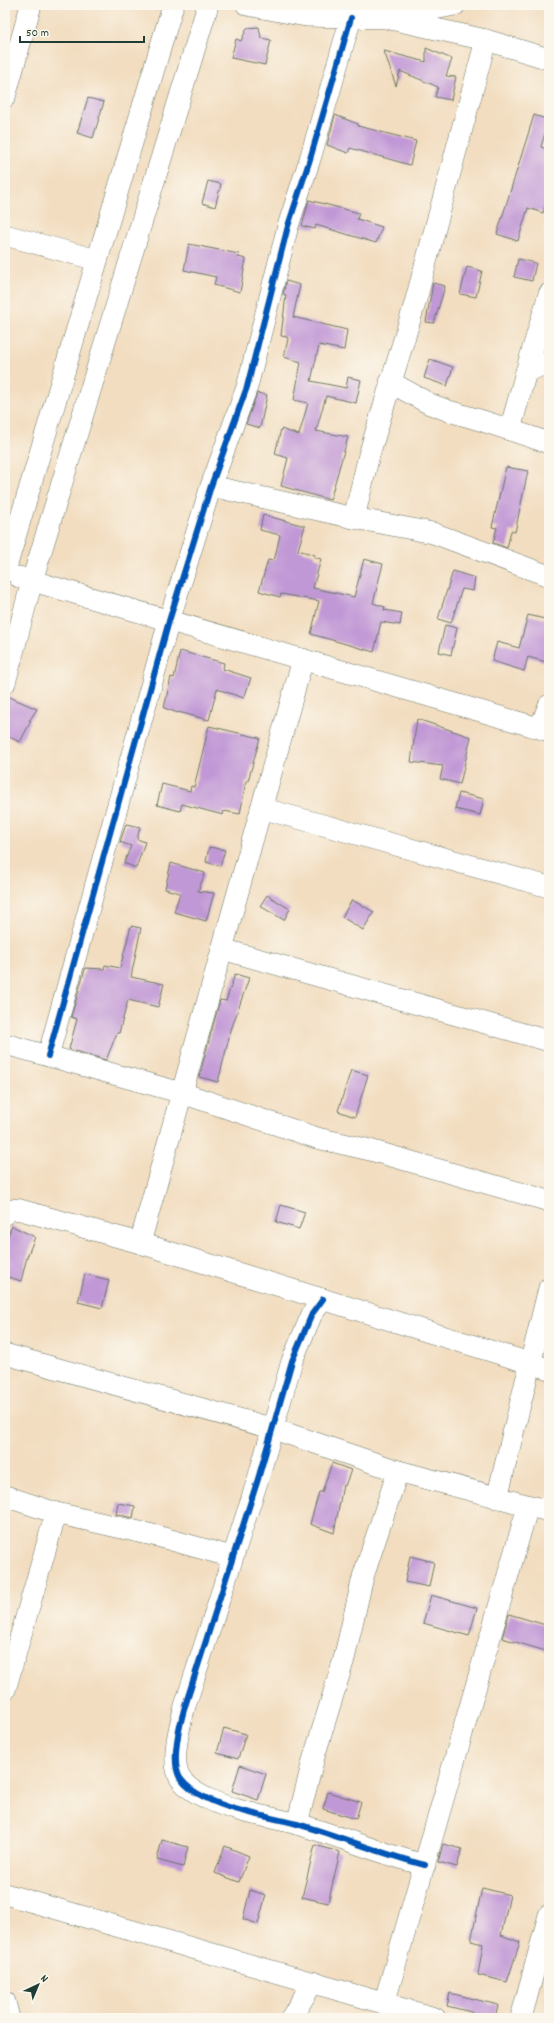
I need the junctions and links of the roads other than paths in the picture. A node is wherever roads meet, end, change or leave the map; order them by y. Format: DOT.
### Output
graph roads {
  1 [pos="31,5"];
  2 [pos="173,5"];
  3 [pos="208,5"];
  4 [pos="247,5"];
  5 [pos="455,5"];
  6 [pos="351,18"];
  7 [pos="386,18"];
  8 [pos="486,40"];
  9 [pos="549,59"];
  10 [pos="5,97"];
  11 [pos="5,235"];
  12 [pos="97,260"];
  13 [pos="549,294"];
  14 [pos="549,362"];
  15 [pos="526,372"];
  16 [pos="390,382"];
  17 [pos="510,430"];
  18 [pos="549,443"];
  19 [pos="211,486"];
  20 [pos="354,518"];
  21 [pos="5,572"];
  22 [pos="549,576"];
  23 [pos="32,581"];
  24 [pos="169,621"];
  25 [pos="303,659"];
  26 [pos="5,683"];
  27 [pos="549,705"];
  28 [pos="544,729"];
  29 [pos="261,808"];
  30 [pos="549,887"];
  31 [pos="222,949"];
  32 [pos="549,1042"];
  33 [pos="5,1044"];
  34 [pos="48,1056"];
  35 [pos="182,1093"];
  36 [pos="549,1201"];
  37 [pos="5,1214"];
  38 [pos="140,1243"];
  39 [pos="549,1288"];
  40 [pos="323,1299"];
  41 [pos="5,1354"];
  42 [pos="529,1362"];
  43 [pos="549,1368"];
  44 [pos="271,1428"];
  45 [pos="398,1471"];
  46 [pos="5,1496"];
  47 [pos="497,1498"];
  48 [pos="528,1506"];
  49 [pos="549,1511"];
  50 [pos="56,1513"];
  51 [pos="232,1557"];
  52 [pos="5,1690"];
  53 [pos="297,1824"];
  54 [pos="425,1865"];
  55 [pos="5,1894"];
  56 [pos="549,1915"];
  57 [pos="313,1982"];
  58 [pos="5,2002"];
  59 [pos="384,2004"];
  60 [pos="425,2017"];
  61 [pos="9,2018"];
  62 [pos="291,2018"];
  63 [pos="521,2018"];
  1 -- 10 [label="street"];
  2 -- 12 [label="street"];
  3 -- 23 [label="street"];
  4 -- 6 [label="street"];
  5 -- 7 [label="street"];
  6 -- 7 [label="street"];
  6 -- 19 [label="street"];
  7 -- 8 [label="street"];
  8 -- 9 [label="street"];
  8 -- 16 [label="street"];
  11 -- 12 [label="street"];
  12 -- 21 [label="street"];
  13 -- 15 [label="street"];
  14 -- 15 [label="street"];
  15 -- 17 [label="street"];
  16 -- 17 [label="street"];
  16 -- 20 [label="street"];
  17 -- 18 [label="street"];
  19 -- 20 [label="street"];
  19 -- 24 [label="street"];
  20 -- 22 [label="street"];
  21 -- 23 [label="street"];
  23 -- 24 [label="street"];
  23 -- 26 [label="street"];
  24 -- 25 [label="street"];
  24 -- 34 [label="street"];
  25 -- 28 [label="street"];
  25 -- 29 [label="street"];
  27 -- 28 [label="street"];
  29 -- 30 [label="street"];
  29 -- 31 [label="street"];
  31 -- 32 [label="street"];
  31 -- 35 [label="street"];
  33 -- 34 [label="street"];
  34 -- 35 [label="street"];
  35 -- 36 [label="street"];
  35 -- 38 [label="street"];
  37 -- 38 [label="street"];
  38 -- 40 [label="street"];
  39 -- 42 [label="street"];
  40 -- 42 [label="street"];
  40 -- 44 [label="street"];
  41 -- 44 [label="street"];
  42 -- 43 [label="street"];
  42 -- 47 [label="street"];
  44 -- 45 [label="street"];
  44 -- 51 [label="street"];
  45 -- 47 [label="street"];
  45 -- 53 [label="street"];
  46 -- 50 [label="street"];
  47 -- 48 [label="street"];
  48 -- 49 [label="street"];
  48 -- 54 [label="street"];
  50 -- 51 [label="street"];
  50 -- 52 [label="street"];
  51 -- 53 [label="street"];
  53 -- 54 [label="street"];
  54 -- 59 [label="street"];
  55 -- 57 [label="street"];
  56 -- 63 [label="street"];
  57 -- 59 [label="street"];
  57 -- 62 [label="street"];
  58 -- 61 [label="street"];
  59 -- 60 [label="street"];
}
